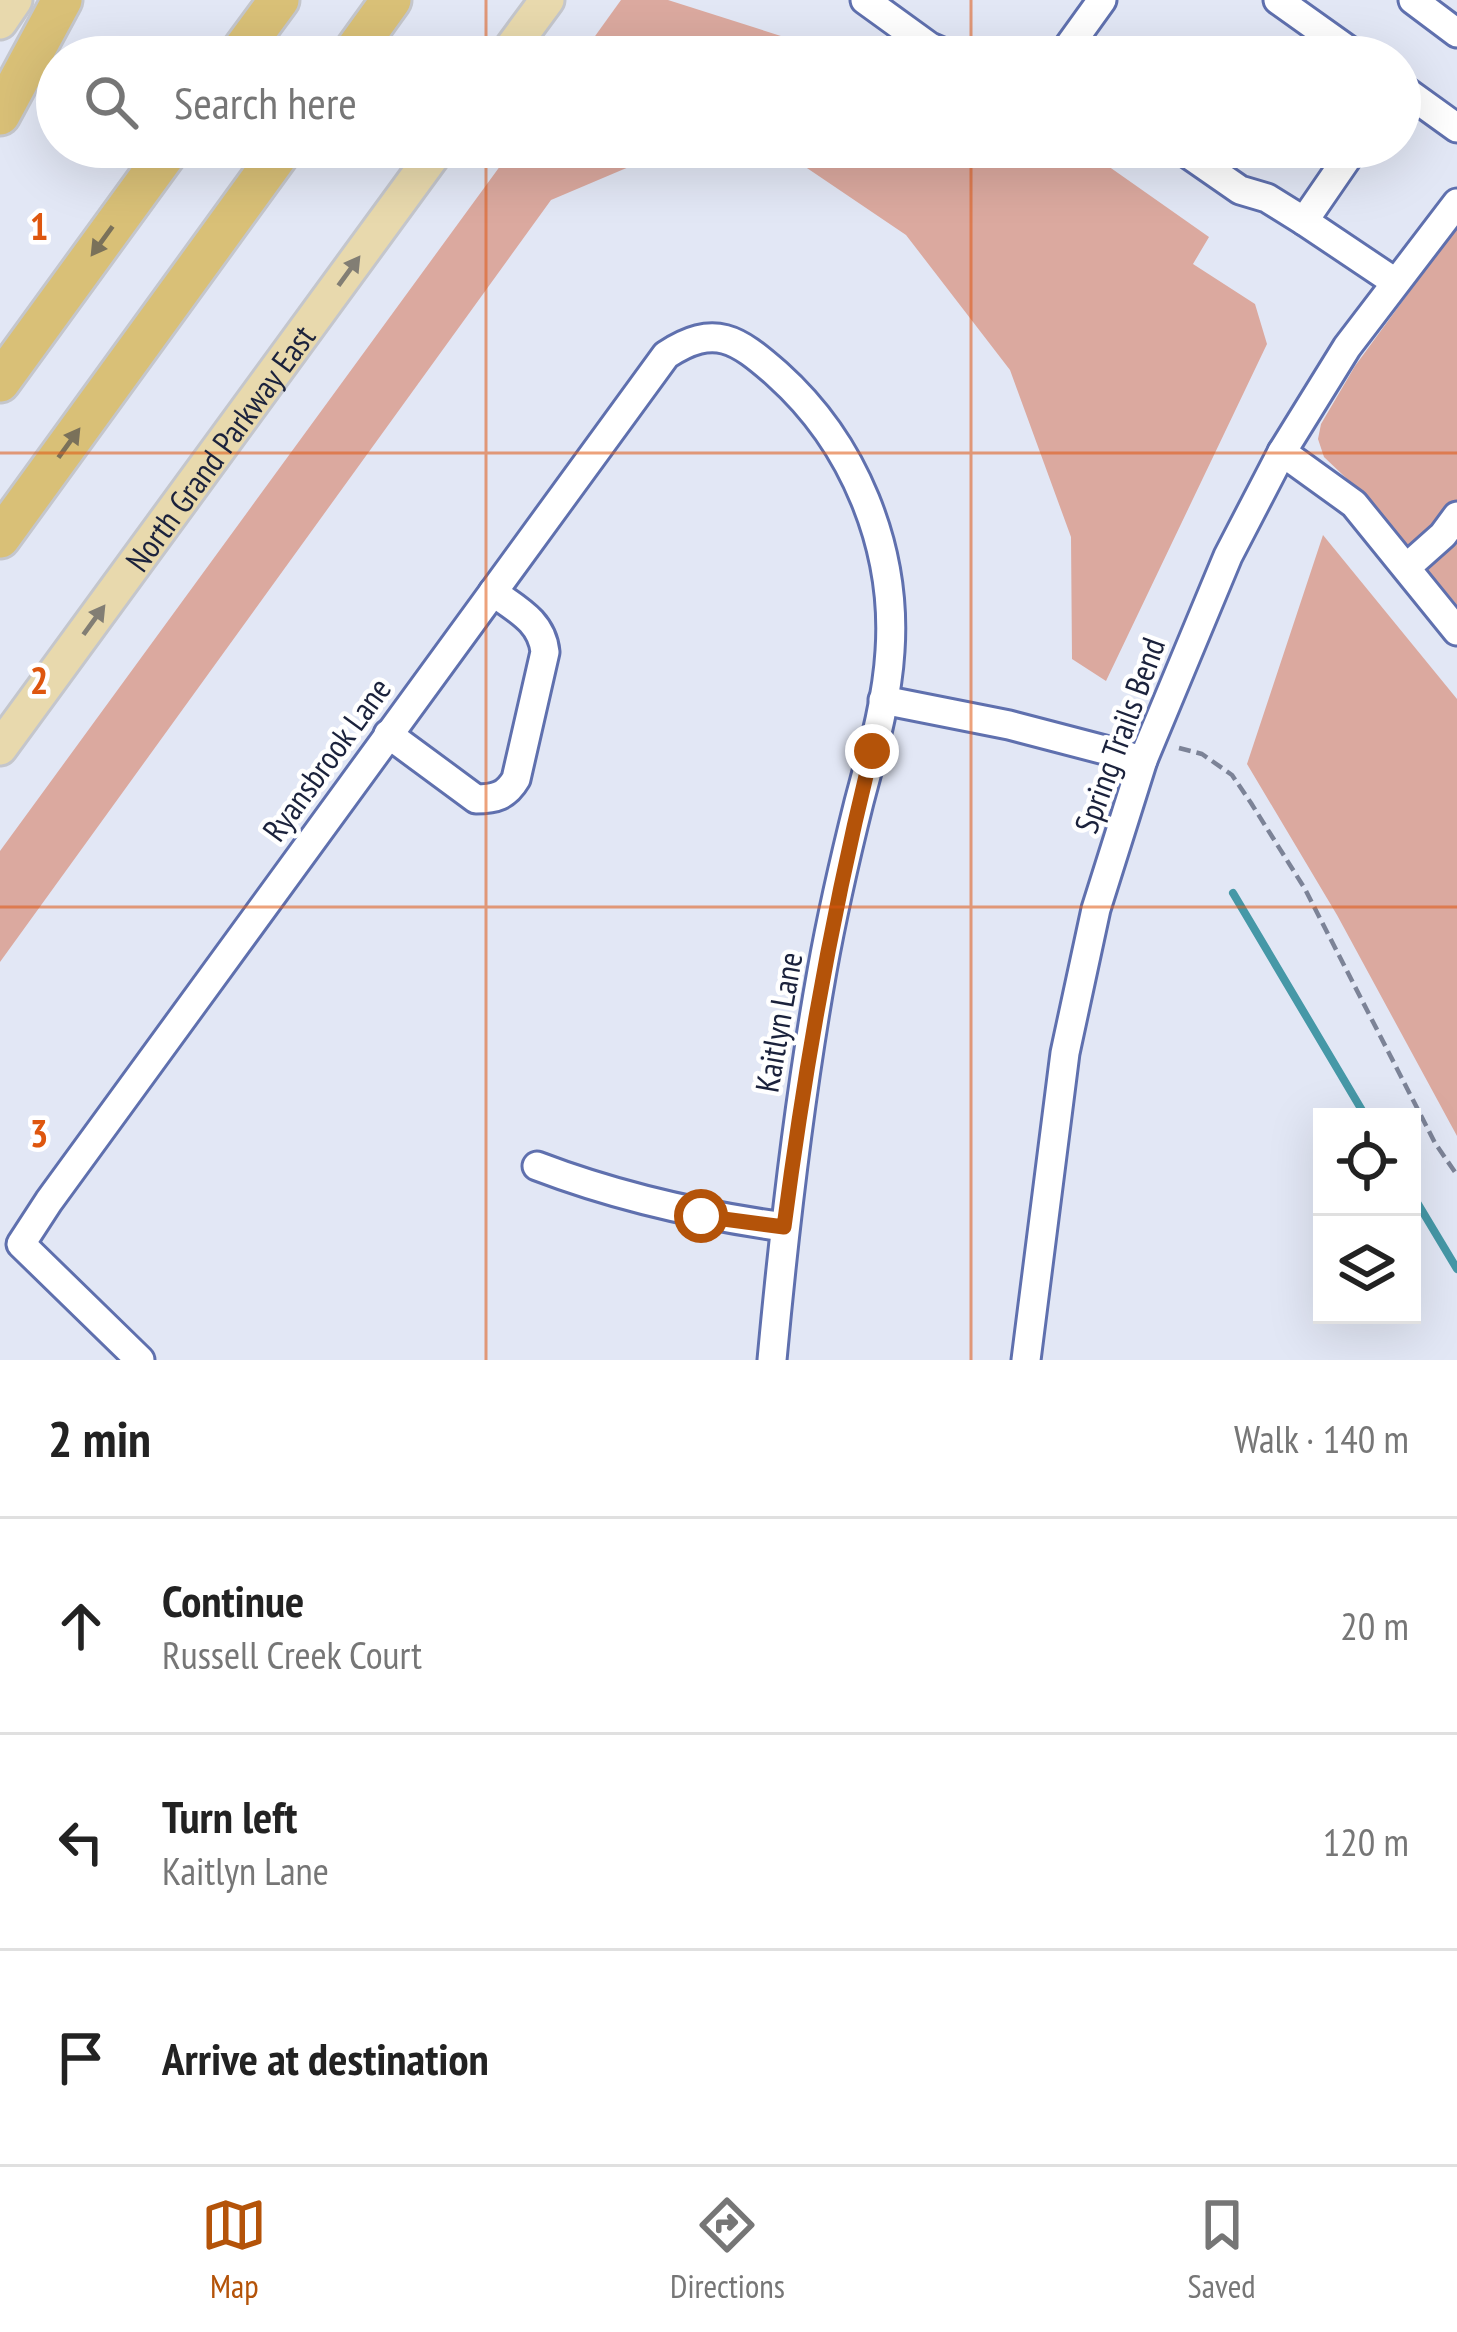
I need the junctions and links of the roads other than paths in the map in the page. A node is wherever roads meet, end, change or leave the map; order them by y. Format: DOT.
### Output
graph roads {
  1 [pos="15,0"];
  2 [pos="62,0"];
  3 [pos="279,0"];
  4 [pos="391,0"];
  5 [pos="547,0"];
  6 [pos="865,0"];
  7 [pos="1102,0"];
  8 [pos="1278,0"];
  9 [pos="1413,0"];
  10 [pos="0,22"];
  11 [pos="1457,32"];
  12 [pos="43,36"];
  13 [pos="252,36"];
  14 [pos="365,36"];
  15 [pos="520,36"];
  16 [pos="916,36"];
  17 [pos="1076,36"];
  18 [pos="1329,36"];
  19 [pos="36,48"];
  20 [pos="1421,102"];
  21 [pos="0,115"];
  22 [pos="1457,128"];
  23 [pos="156,168"];
  24 [pos="269,168"];
  25 [pos="424,168"];
  26 [pos="1208,168"];
  27 [pos="1340,168"];
  28 [pos="1457,203"];
  29 [pos="1304,221"];
  30 [pos="1446,244"];
  31 [pos="1395,282"];
  32 [pos="707,338"];
  33 [pos="0,382"];
  34 [pos="1282,452"];
  35 [pos="1457,516"];
  36 [pos="0,538"];
  37 [pos="1407,567"];
  38 [pos="493,592"];
  39 [pos="1457,631"];
  40 [pos="883,700"];
  41 [pos="388,734"];
  42 [pos="0,748"];
  43 [pos="1146,749"];
  44 [pos="537,1166"];
  45 [pos="784,1227"];
  46 [pos="140,1360"];
  47 [pos="772,1360"];
  48 [pos="1026,1360"];
  1 -- 10 [label="main road"];
  2 -- 12 [label="highway"];
  3 -- 13 [label="highway"];
  4 -- 14 [label="highway"];
  5 -- 15 [label="main road"];
  6 -- 16 [label="street"];
  7 -- 17 [label="street"];
  8 -- 18 [label="street"];
  9 -- 11 [label="street"];
  19 -- 21 [label="highway"];
  20 -- 22 [label="street"];
  23 -- 33 [label="highway, one-way"];
  36 -- 24 [label="highway, one-way"];
  42 -- 25 [label="main road, North Grand Parkway East, one-way"];
  26 -- 29 [label="street"];
  27 -- 29 [label="street"];
  28 -- 30 [label="street, Spring Trails Bend"];
  29 -- 31 [label="street"];
  30 -- 31 [label="street, Spring Trails Bend"];
  31 -- 34 [label="street, Spring Trails Bend"];
  32 -- 38 [label="street, Ryansbrook Lane"];
  32 -- 40 [label="street, Kaitlyn Lane"];
  34 -- 37 [label="street"];
  34 -- 43 [label="street, Spring Trails Bend"];
  35 -- 37 [label="street"];
  37 -- 39 [label="street"];
  38 -- 41 [label="street, Ryansbrook Lane"];
  38 -- 41 [label="street"];
  40 -- 43 [label="street"];
  40 -- 45 [label="street, Kaitlyn Lane"];
  41 -- 46 [label="street, Ryansbrook Lane"];
  43 -- 48 [label="street, Spring Trails Bend"];
  44 -- 45 [label="street"];
  45 -- 47 [label="street, Kaitlyn Lane"];
}
